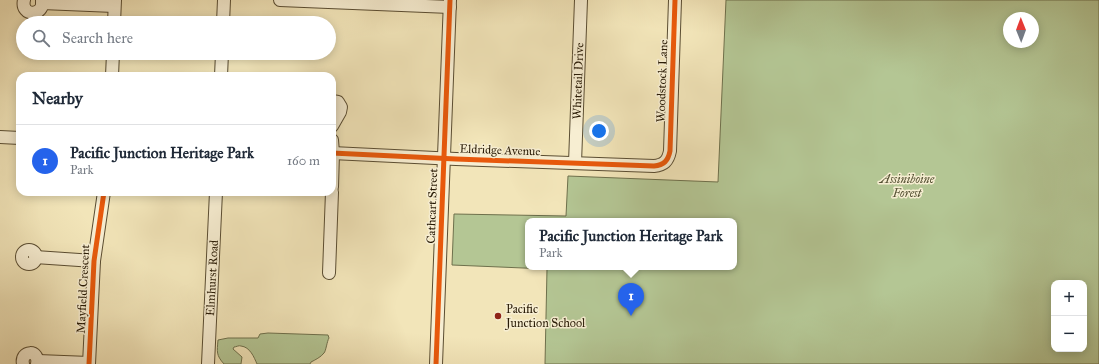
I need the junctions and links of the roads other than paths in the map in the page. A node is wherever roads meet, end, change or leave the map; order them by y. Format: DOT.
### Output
graph roads {
  1 [pos="24,0"];
  2 [pos="224,0"];
  3 [pos="280,0"];
  4 [pos="581,0"];
  5 [pos="675,0"];
  6 [pos="340,1"];
  7 [pos="42,2"];
  8 [pos="114,3"];
  9 [pos="450,3"];
  10 [pos="114,16"];
  11 [pos="223,16"];
  12 [pos="113,60"];
  13 [pos="222,60"];
  14 [pos="112,72"];
  15 [pos="221,72"];
  16 [pos="336,102"];
  17 [pos="336,118"];
  18 [pos="0,137"];
  19 [pos="16,138"];
  20 [pos="336,153"];
  21 [pos="444,158"];
  22 [pos="665,162"];
  23 [pos="575,163"];
  24 [pos="103,196"];
  25 [pos="216,196"];
  26 [pos="332,196"];
  27 [pos="35,257"];
  28 [pos="94,261"];
  29 [pos="329,273"];
  30 [pos="37,363"];
  31 [pos="23,364"];
  32 [pos="89,364"];
  33 [pos="208,364"];
  34 [pos="436,364"];
  1 -- 7 [label="street"];
  2 -- 11 [label="street"];
  3 -- 6 [label="street"];
  4 -- 23 [label="street, Whitetail Drive"];
  5 -- 22 [label="street, Woodstock Lane"];
  6 -- 9 [label="street"];
  7 -- 8 [label="street"];
  8 -- 10 [label="street"];
  9 -- 21 [label="street, Cathcart Street"];
  12 -- 14 [label="street"];
  13 -- 15 [label="street"];
  16 -- 17 [label="street"];
  18 -- 19 [label="street"];
  20 -- 21 [label="street, Eldridge Avenue"];
  21 -- 23 [label="street, Eldridge Avenue"];
  21 -- 34 [label="street, Cathcart Street"];
  22 -- 23 [label="street, Eldridge Avenue"];
  24 -- 28 [label="street, Mayfield Crescent"];
  25 -- 33 [label="street, Elmhurst Road"];
  26 -- 29 [label="street"];
  27 -- 28 [label="street"];
  28 -- 32 [label="street, Mayfield Crescent"];
  30 -- 31 [label="street"];
  30 -- 32 [label="street"];
}
